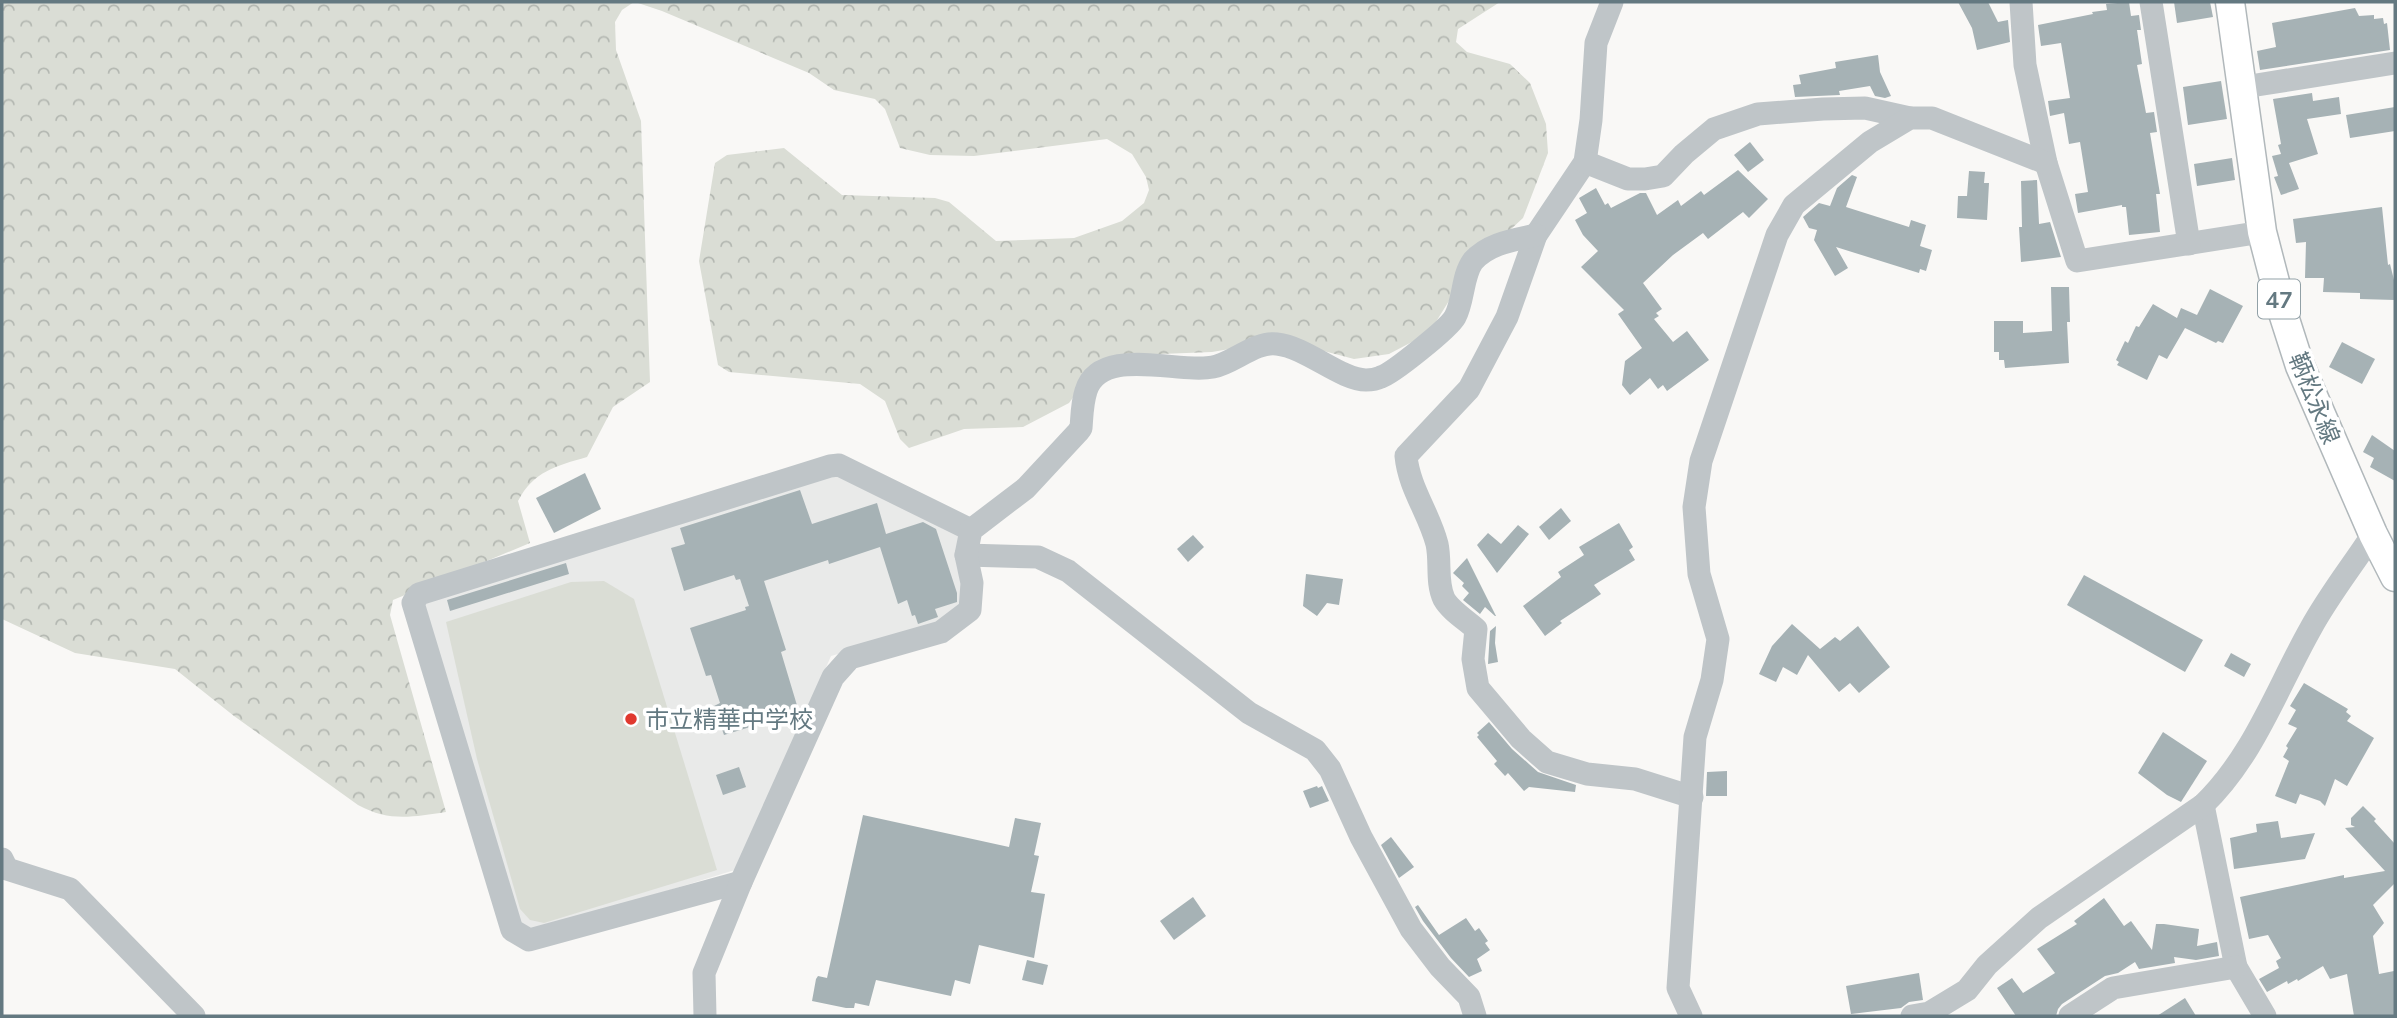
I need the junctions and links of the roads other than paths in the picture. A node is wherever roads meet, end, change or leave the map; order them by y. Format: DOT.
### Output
graph roads {
  1 [pos="1612,2"];
  2 [pos="2021,2"];
  3 [pos="2151,2"];
  4 [pos="2230,2"];
  5 [pos="2395,63"];
  6 [pos="2244,87"];
  7 [pos="1910,118"];
  8 [pos="1585,162"];
  9 [pos="2046,163"];
  10 [pos="2262,232"];
  11 [pos="1536,235"];
  12 [pos="2189,244"];
  13 [pos="971,530"];
  14 [pos="2373,534"];
  15 [pos="966,555"];
  16 [pos="2395,577"];
  17 [pos="1692,797"];
  18 [pos="2203,805"];
  19 [pos="4,869"];
  20 [pos="741,882"];
  21 [pos="2236,967"];
  22 [pos="2254,1013"];
  23 [pos="194,1016"];
  24 [pos="705,1016"];
  25 [pos="1475,1016"];
  26 [pos="1691,1016"];
  27 [pos="1912,1016"];
  28 [pos="2070,1016"];
  1 -- 8 [label="street"];
  2 -- 9 [label="street"];
  3 -- 12 [label="street"];
  4 -- 6 [label="main road, 鞆松永線 / 47"];
  5 -- 6 [label="street"];
  6 -- 10 [label="main road, 鞆松永線 / 47"];
  7 -- 8 [label="street"];
  7 -- 9 [label="street"];
  7 -- 17 [label="street"];
  8 -- 11 [label="street"];
  9 -- 12 [label="street"];
  10 -- 12 [label="street"];
  10 -- 14 [label="main road, 鞆松永線 / 47"];
  11 -- 13 [label="street"];
  11 -- 17 [label="street"];
  13 -- 15 [label="street"];
  13 -- 20 [label="street"];
  14 -- 16 [label="main road, 鞆松永線 / 47"];
  14 -- 18 [label="street"];
  15 -- 20 [label="street"];
  15 -- 25 [label="street"];
  17 -- 26 [label="street"];
  18 -- 21 [label="street"];
  18 -- 27 [label="street"];
  19 -- 23 [label="street"];
  20 -- 24 [label="street"];
  21 -- 22 [label="street"];
  21 -- 28 [label="street"];
}
